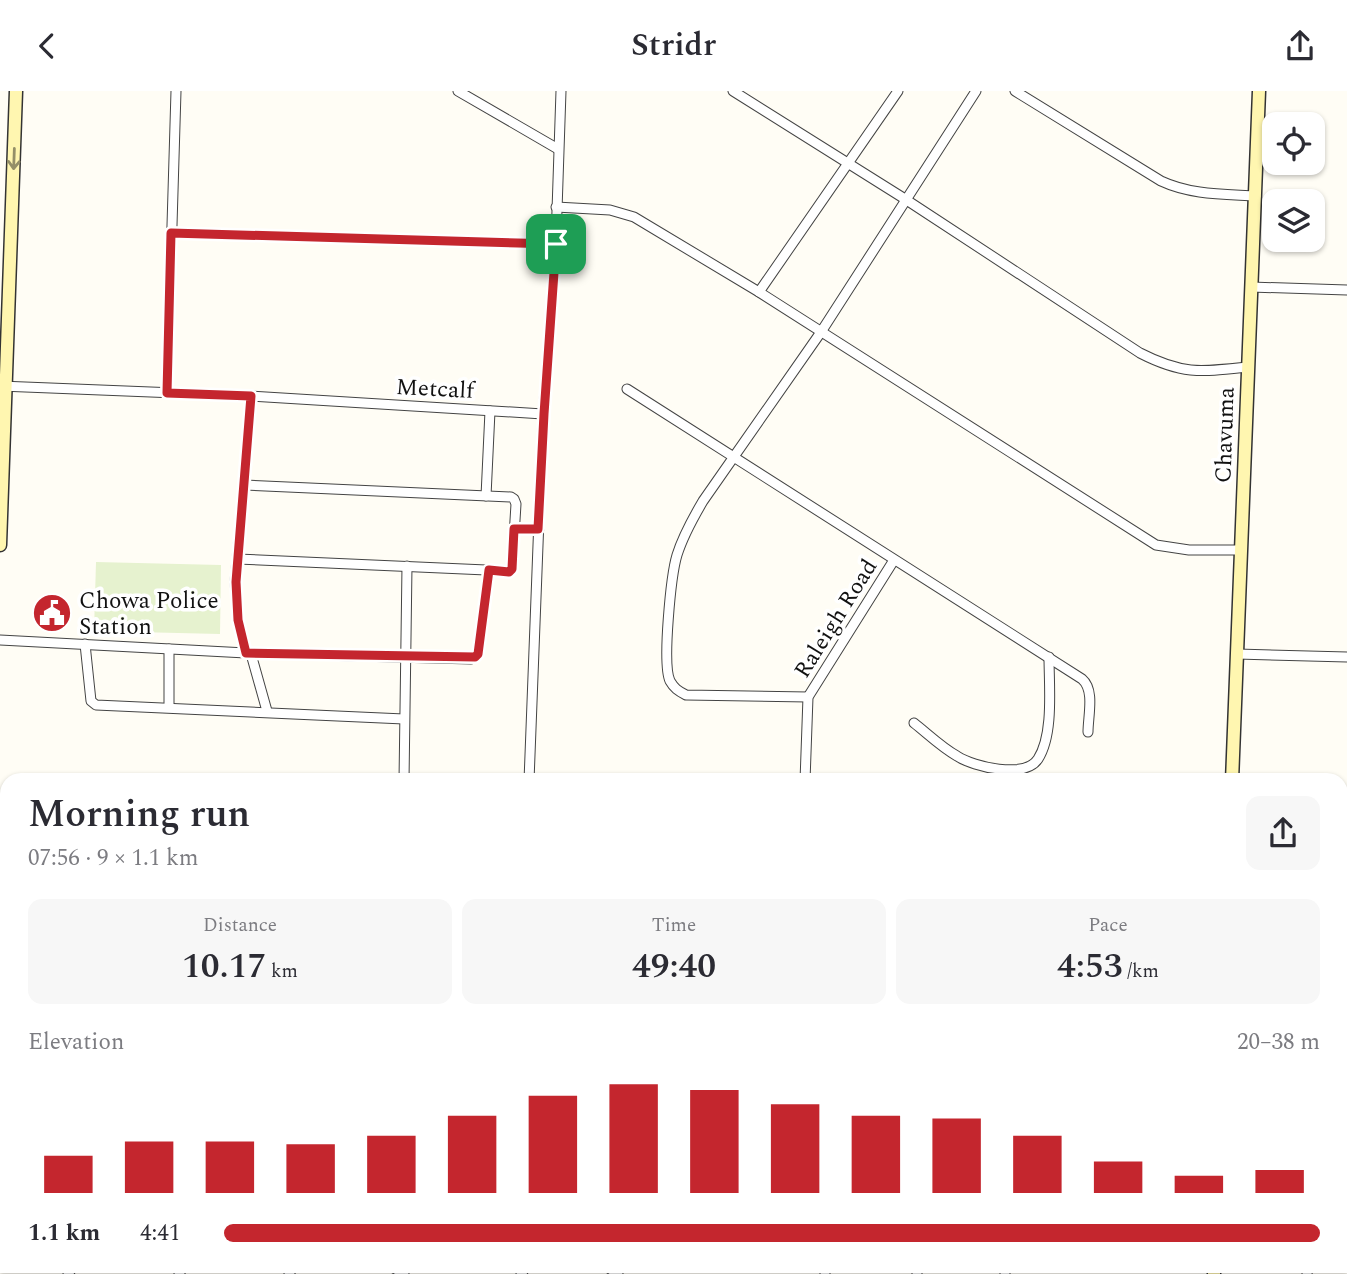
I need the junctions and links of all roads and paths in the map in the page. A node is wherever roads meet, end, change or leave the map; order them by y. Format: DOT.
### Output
graph roads {
  1 [pos="16,91"];
  2 [pos="176,91"];
  3 [pos="458,91"];
  4 [pos="561,91"];
  5 [pos="733,91"];
  6 [pos="898,91"];
  7 [pos="976,91"];
  8 [pos="1015,91"];
  9 [pos="1259,91"];
  10 [pos="558,149"];
  11 [pos="850,164"];
  12 [pos="1255,196"];
  13 [pos="905,199"];
  14 [pos="556,207"];
  15 [pos="171,233"];
  16 [pos="556,244"];
  17 [pos="1251,287"];
  18 [pos="1347,290"];
  19 [pos="759,292"];
  20 [pos="821,332"];
  21 [pos="1248,367"];
  22 [pos="3,386"];
  23 [pos="627,389"];
  24 [pos="167,393"];
  25 [pos="251,396"];
  26 [pos="490,411"];
  27 [pos="544,414"];
  28 [pos="733,458"];
  29 [pos="245,485"];
  30 [pos="486,496"];
  31 [pos="514,529"];
  32 [pos="538,529"];
  33 [pos="0,545"];
  34 [pos="1241,550"];
  35 [pos="237,559"];
  36 [pos="894,561"];
  37 [pos="407,566"];
  38 [pos="489,570"];
  39 [pos="0,640"];
  40 [pos="85,645"];
  41 [pos="169,649"];
  42 [pos="248,654"];
  43 [pos="1237,654"];
  44 [pos="405,657"];
  45 [pos="1049,657"];
  46 [pos="1347,657"];
  47 [pos="808,697"];
  48 [pos="169,707"];
  49 [pos="267,711"];
  50 [pos="404,719"];
  51 [pos="914,723"];
  52 [pos="1088,732"];
  53 [pos="404,773"];
  54 [pos="529,773"];
  55 [pos="805,773"];
  56 [pos="1232,773"];
  1 -- 22 [label="street, one-way"];
  2 -- 15 [label="street"];
  3 -- 10 [label="street"];
  4 -- 10 [label="street"];
  5 -- 11 [label="street"];
  6 -- 11 [label="street"];
  7 -- 13 [label="street"];
  8 -- 12 [label="street"];
  9 -- 12 [label="street, Chavuma"];
  10 -- 14 [label="street"];
  11 -- 13 [label="street"];
  11 -- 19 [label="street"];
  12 -- 17 [label="street, Chavuma"];
  13 -- 20 [label="street"];
  13 -- 21 [label="street"];
  14 -- 16 [label="street"];
  14 -- 19 [label="street"];
  15 -- 16 [label="street"];
  15 -- 24 [label="street"];
  16 -- 27 [label="street"];
  17 -- 18 [label="street"];
  17 -- 21 [label="street, Chavuma"];
  19 -- 20 [label="street"];
  20 -- 28 [label="street"];
  20 -- 34 [label="street"];
  21 -- 34 [label="street, Chavuma"];
  22 -- 24 [label="street, Metcalf"];
  22 -- 33 [label="street"];
  23 -- 28 [label="street"];
  24 -- 25 [label="street, Metcalf"];
  25 -- 26 [label="street, Metcalf"];
  25 -- 29 [label="street"];
  26 -- 27 [label="street, Metcalf"];
  26 -- 30 [label="street"];
  27 -- 32 [label="street"];
  28 -- 36 [label="street"];
  28 -- 47 [label="street"];
  29 -- 30 [label="street"];
  29 -- 35 [label="street"];
  30 -- 31 [label="street"];
  31 -- 32 [label="street"];
  31 -- 38 [label="street"];
  32 -- 54 [label="street"];
  34 -- 43 [label="street, Chavuma"];
  35 -- 37 [label="street"];
  35 -- 42 [label="street"];
  36 -- 45 [label="street"];
  36 -- 47 [label="street, Raleigh Road"];
  37 -- 38 [label="street"];
  37 -- 44 [label="street"];
  38 -- 44 [label="street"];
  39 -- 40 [label="street"];
  40 -- 41 [label="street"];
  40 -- 48 [label="street"];
  41 -- 42 [label="street"];
  41 -- 48 [label="street"];
  42 -- 44 [label="street"];
  42 -- 49 [label="street"];
  43 -- 46 [label="street"];
  43 -- 56 [label="street, Chavuma"];
  44 -- 50 [label="street"];
  45 -- 51 [label="street"];
  45 -- 52 [label="street"];
  47 -- 55 [label="street, Raleigh Road"];
  48 -- 49 [label="street"];
  49 -- 50 [label="street"];
  50 -- 53 [label="street"];
}
